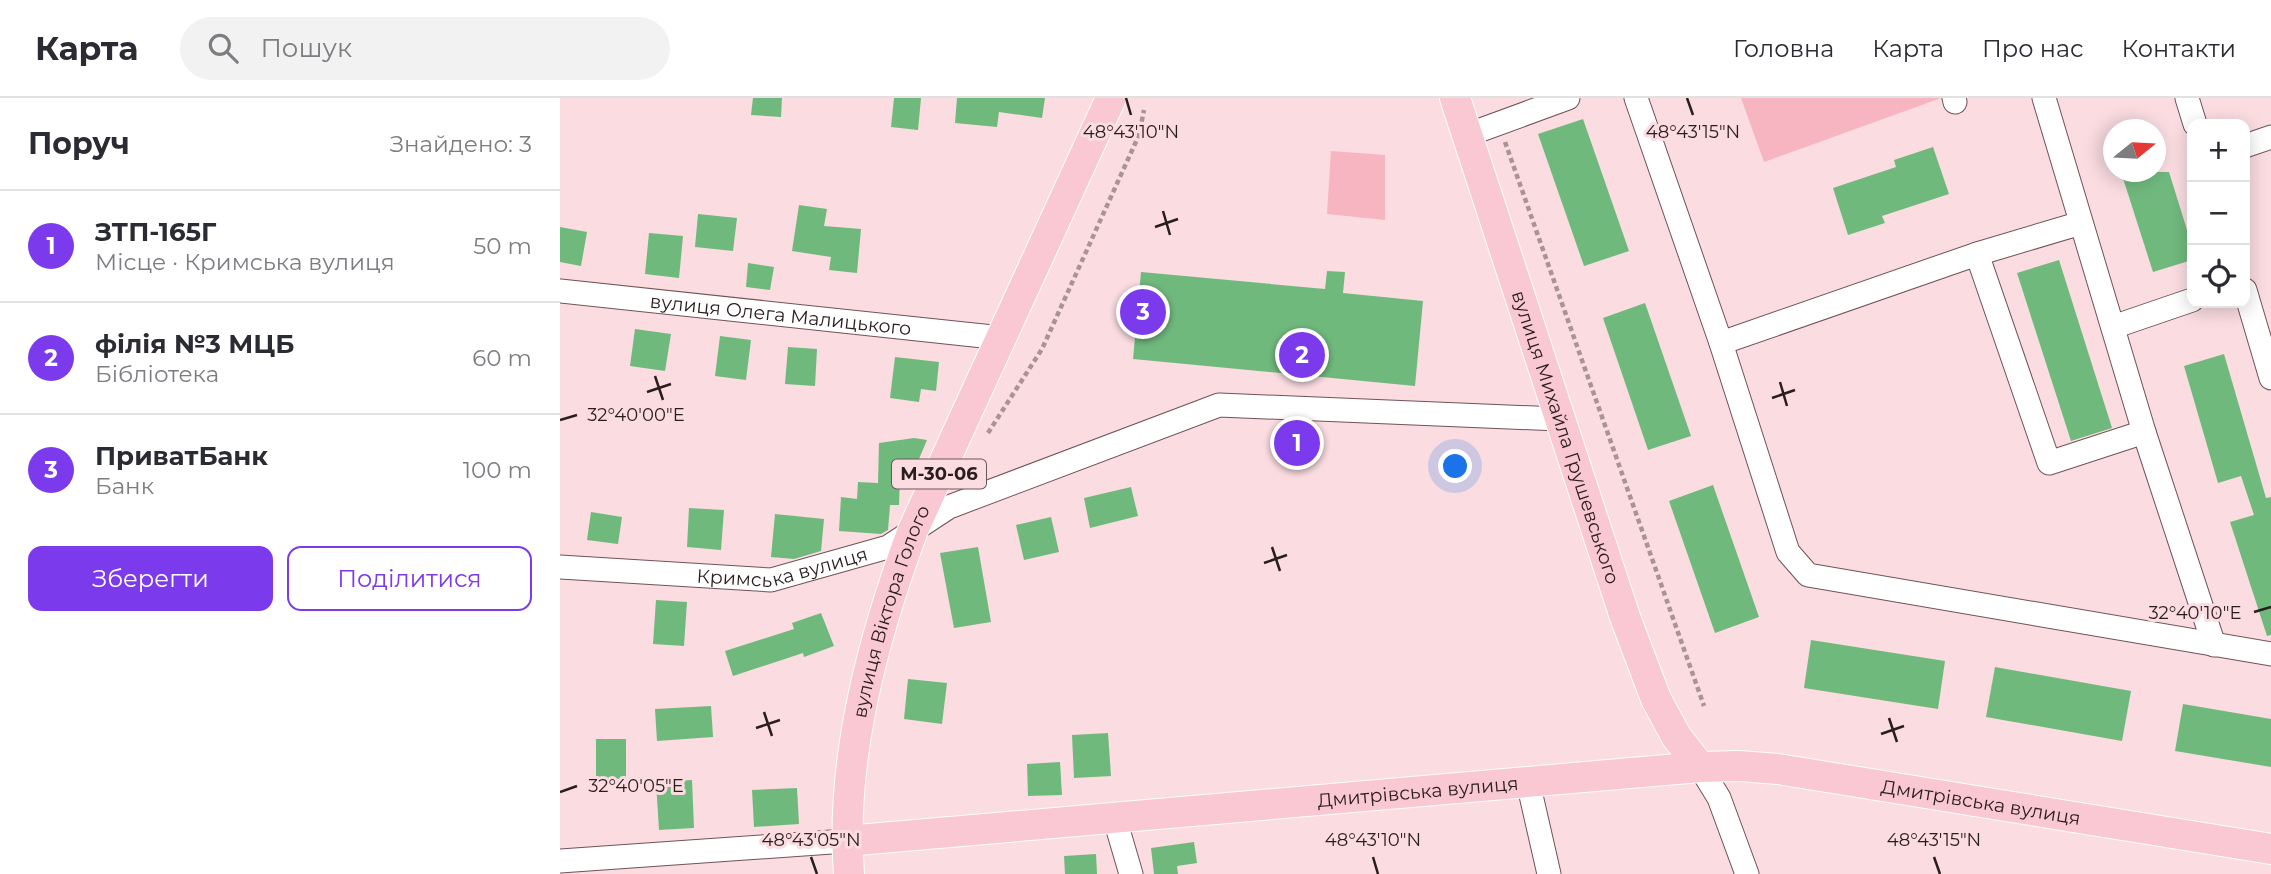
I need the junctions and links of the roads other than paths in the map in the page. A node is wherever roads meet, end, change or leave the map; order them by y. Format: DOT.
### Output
graph roads {
  1 [pos="1111,98"];
  2 [pos="1455,98"];
  3 [pos="1568,98"];
  4 [pos="1636,98"];
  5 [pos="2043,98"];
  6 [pos="2187,98"];
  7 [pos="2193,119"];
  8 [pos="1467,135"];
  9 [pos="2271,137"];
  10 [pos="2250,144"];
  11 [pos="2081,223"];
  12 [pos="1977,254"];
  13 [pos="560,290"];
  14 [pos="2187,302"];
  15 [pos="2250,307"];
  16 [pos="2113,327"];
  17 [pos="1002,338"];
  18 [pos="1721,343"];
  19 [pos="2271,378"];
  20 [pos="1558,419"];
  21 [pos="2144,432"];
  22 [pos="913,530"];
  23 [pos="560,567"];
  24 [pos="2214,645"];
  25 [pos="2271,654"];
  26 [pos="1700,767"];
  27 [pos="1528,782"];
  28 [pos="1114,816"];
  29 [pos="846,841"];
  30 [pos="2271,849"];
  31 [pos="560,861"];
  32 [pos="849,874"];
  33 [pos="1131,874"];
  34 [pos="1549,874"];
  35 [pos="1747,874"];
  1 -- 17 [label="main road, вулиця Віктора Голого / М-30-06"];
  2 -- 8 [label="main road, вулиця Михайла Грушевського"];
  3 -- 8 [label="street"];
  4 -- 18 [label="street"];
  5 -- 11 [label="street"];
  6 -- 7 [label="street"];
  8 -- 20 [label="main road, вулиця Михайла Грушевського"];
  9 -- 10 [label="street"];
  11 -- 12 [label="street"];
  11 -- 16 [label="street"];
  12 -- 18 [label="street"];
  12 -- 21 [label="street"];
  13 -- 17 [label="street, вулиця Олега Малицького"];
  14 -- 16 [label="street"];
  15 -- 19 [label="street"];
  16 -- 21 [label="street"];
  17 -- 22 [label="main road, вулиця Віктора Голого / М-30-06"];
  18 -- 24 [label="street"];
  20 -- 22 [label="street, Кримська вулиця"];
  20 -- 26 [label="main road, вулиця Михайла Грушевського"];
  21 -- 24 [label="street"];
  22 -- 23 [label="street, Кримська вулиця"];
  22 -- 29 [label="main road, вулиця Віктора Голого / М-30-06"];
  24 -- 25 [label="street"];
  26 -- 27 [label="main road, Дмитрівська вулиця"];
  26 -- 30 [label="main road, Дмитрівська вулиця"];
  26 -- 35 [label="street"];
  27 -- 28 [label="main road, Дмитрівська вулиця"];
  27 -- 34 [label="street"];
  28 -- 29 [label="main road, Дмитрівська вулиця"];
  28 -- 33 [label="street"];
  29 -- 31 [label="street, Дмитрівська вулиця"];
  29 -- 32 [label="main road, вулиця Віктора Голого / М-30-06"];
}
